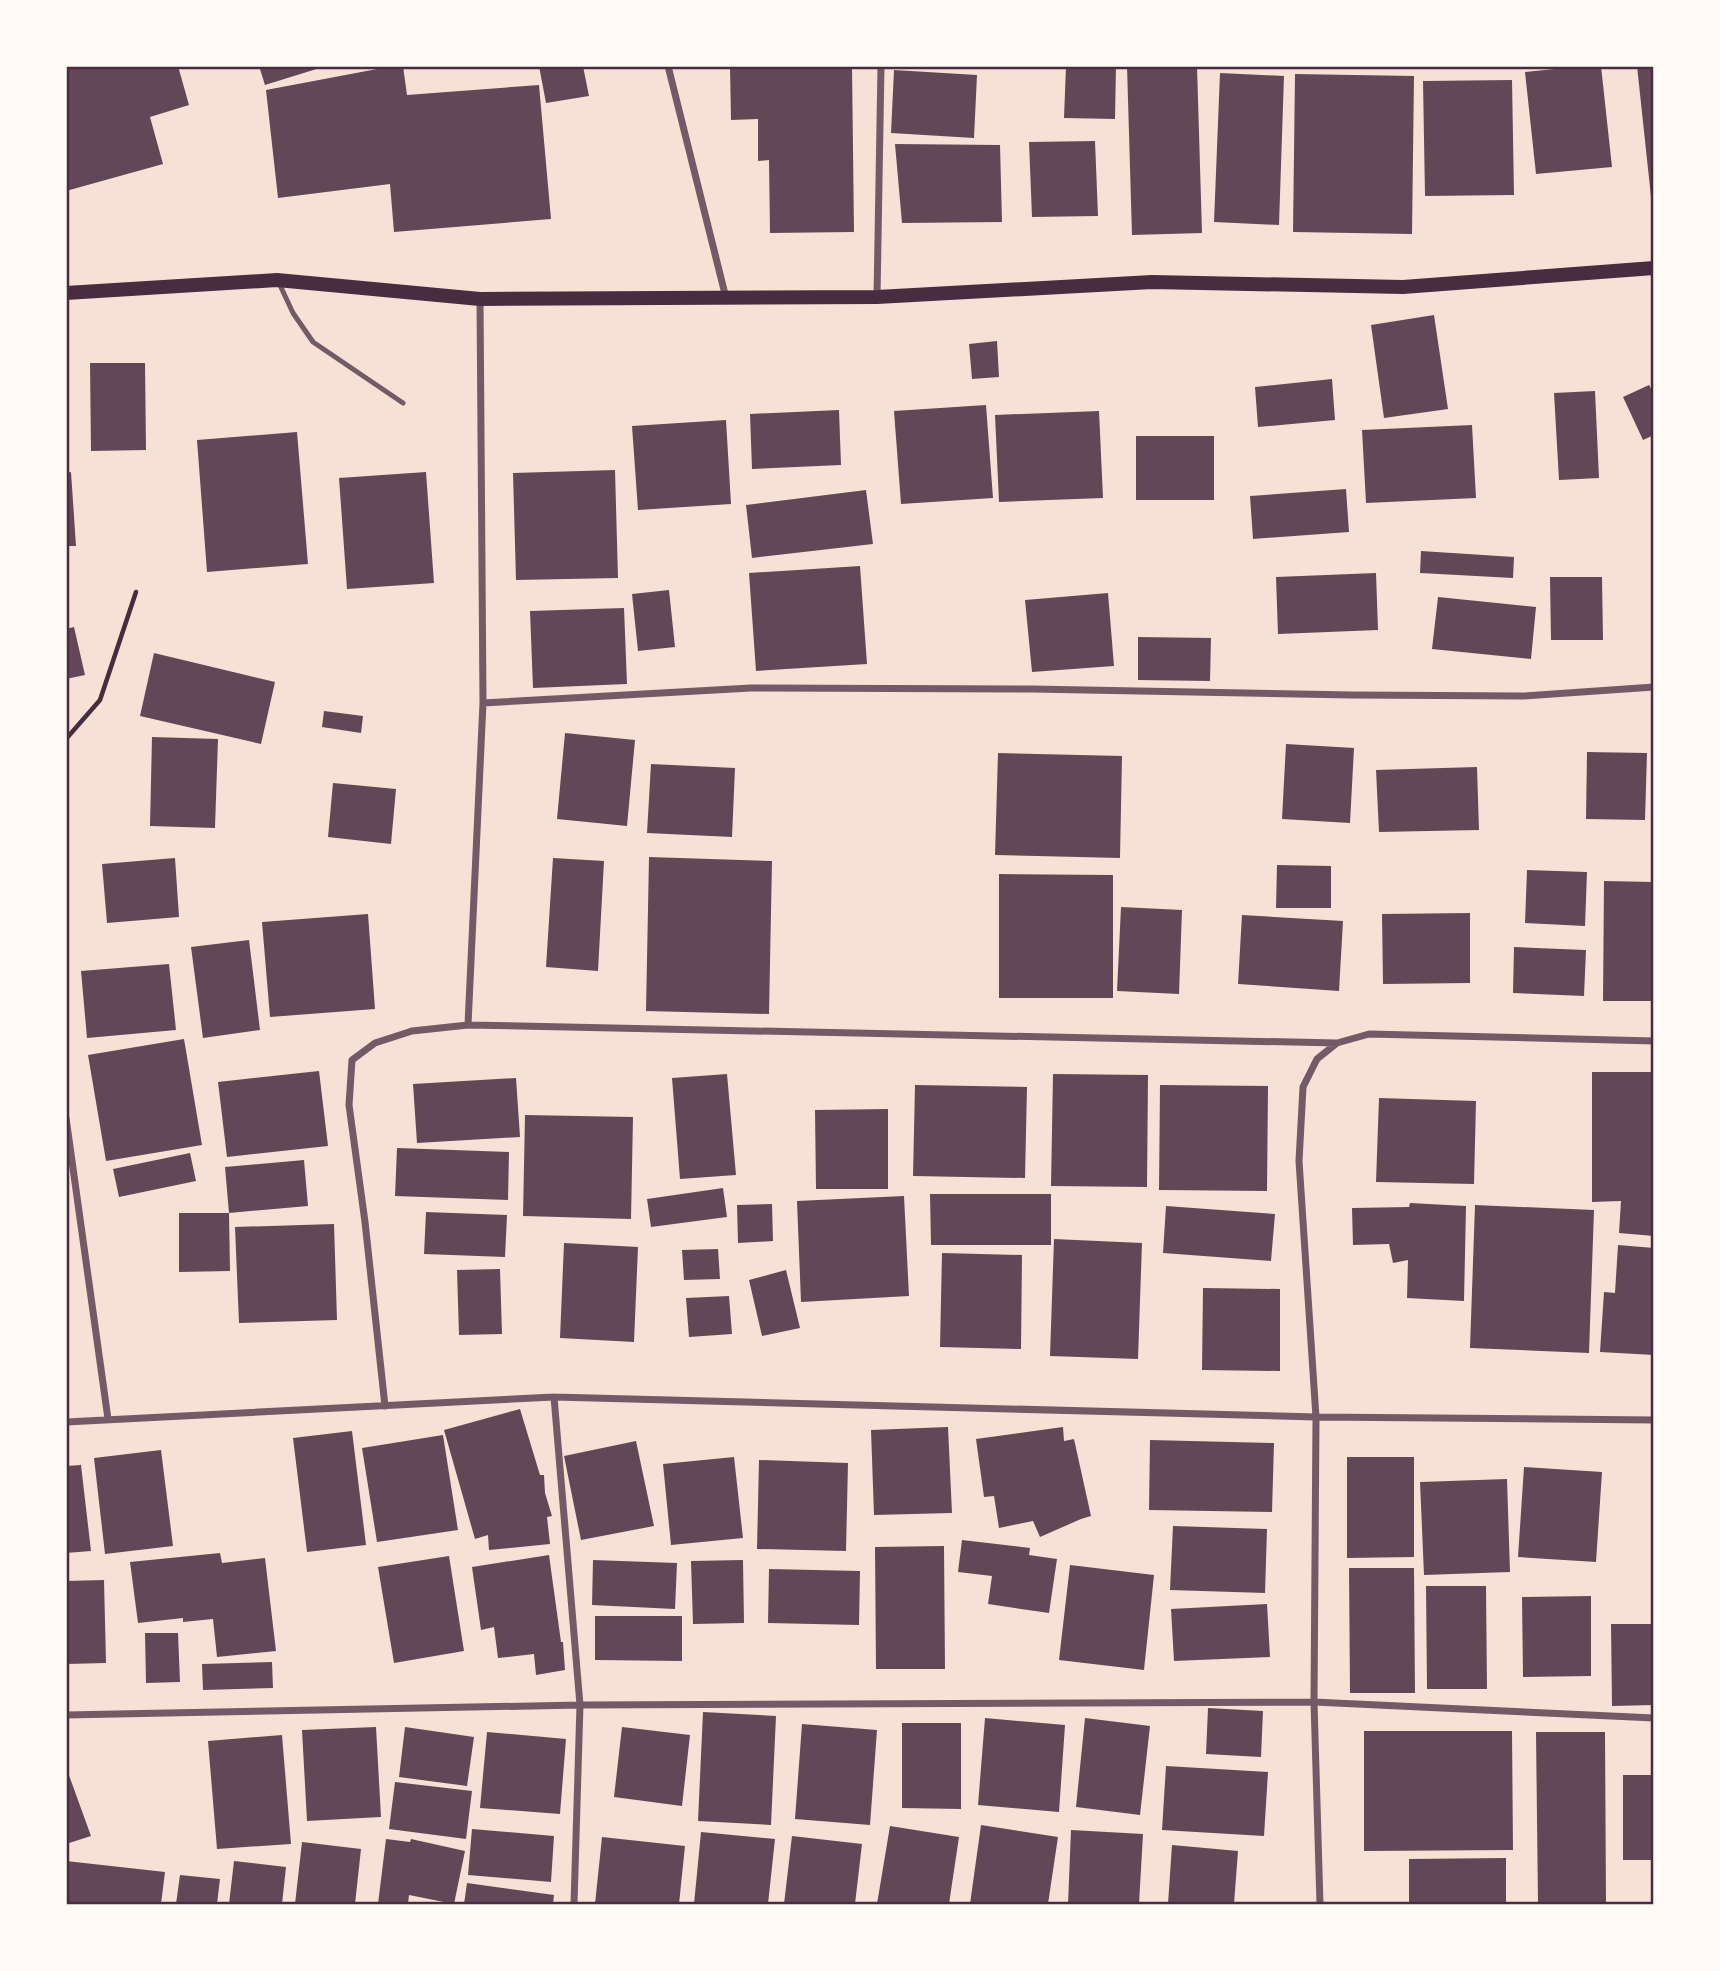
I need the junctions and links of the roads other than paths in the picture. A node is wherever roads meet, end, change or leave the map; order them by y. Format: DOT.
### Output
graph roads {
  1 [pos="668,66"];
  2 [pos="881,66"];
  3 [pos="1654,268"];
  4 [pos="277,280"];
  5 [pos="66,293"];
  6 [pos="877,297"];
  7 [pos="726,298"];
  8 [pos="480,299"];
  9 [pos="403,403"];
  10 [pos="1654,687"];
  11 [pos="483,703"];
  12 [pos="468,1025"];
  13 [pos="1654,1041"];
  14 [pos="1336,1043"];
  15 [pos="66,1118"];
  16 [pos="554,1397"];
  17 [pos="385,1406"];
  18 [pos="1316,1417"];
  19 [pos="108,1419"];
  20 [pos="1654,1419"];
  21 [pos="66,1422"];
  22 [pos="1314,1702"];
  23 [pos="580,1705"];
  24 [pos="66,1715"];
  25 [pos="1654,1718"];
  26 [pos="574,1905"];
  27 [pos="1320,1905"];
  1 -- 7 [label="street"];
  2 -- 6 [label="street"];
  3 -- 6 [label="main road"];
  4 -- 5 [label="main road"];
  4 -- 8 [label="main road"];
  4 -- 9 [label="lane"];
  6 -- 7 [label="main road"];
  7 -- 8 [label="main road"];
  8 -- 11 [label="street"];
  10 -- 11 [label="street"];
  11 -- 12 [label="street"];
  12 -- 14 [label="street"];
  12 -- 17 [label="street"];
  13 -- 14 [label="street"];
  14 -- 18 [label="street"];
  15 -- 19 [label="street"];
  16 -- 17 [label="street"];
  16 -- 18 [label="street"];
  16 -- 23 [label="street"];
  17 -- 19 [label="street"];
  18 -- 20 [label="street"];
  18 -- 22 [label="street"];
  19 -- 21 [label="street"];
  22 -- 23 [label="street"];
  22 -- 25 [label="street"];
  22 -- 27 [label="street"];
  23 -- 24 [label="street"];
  23 -- 26 [label="street"];
}
